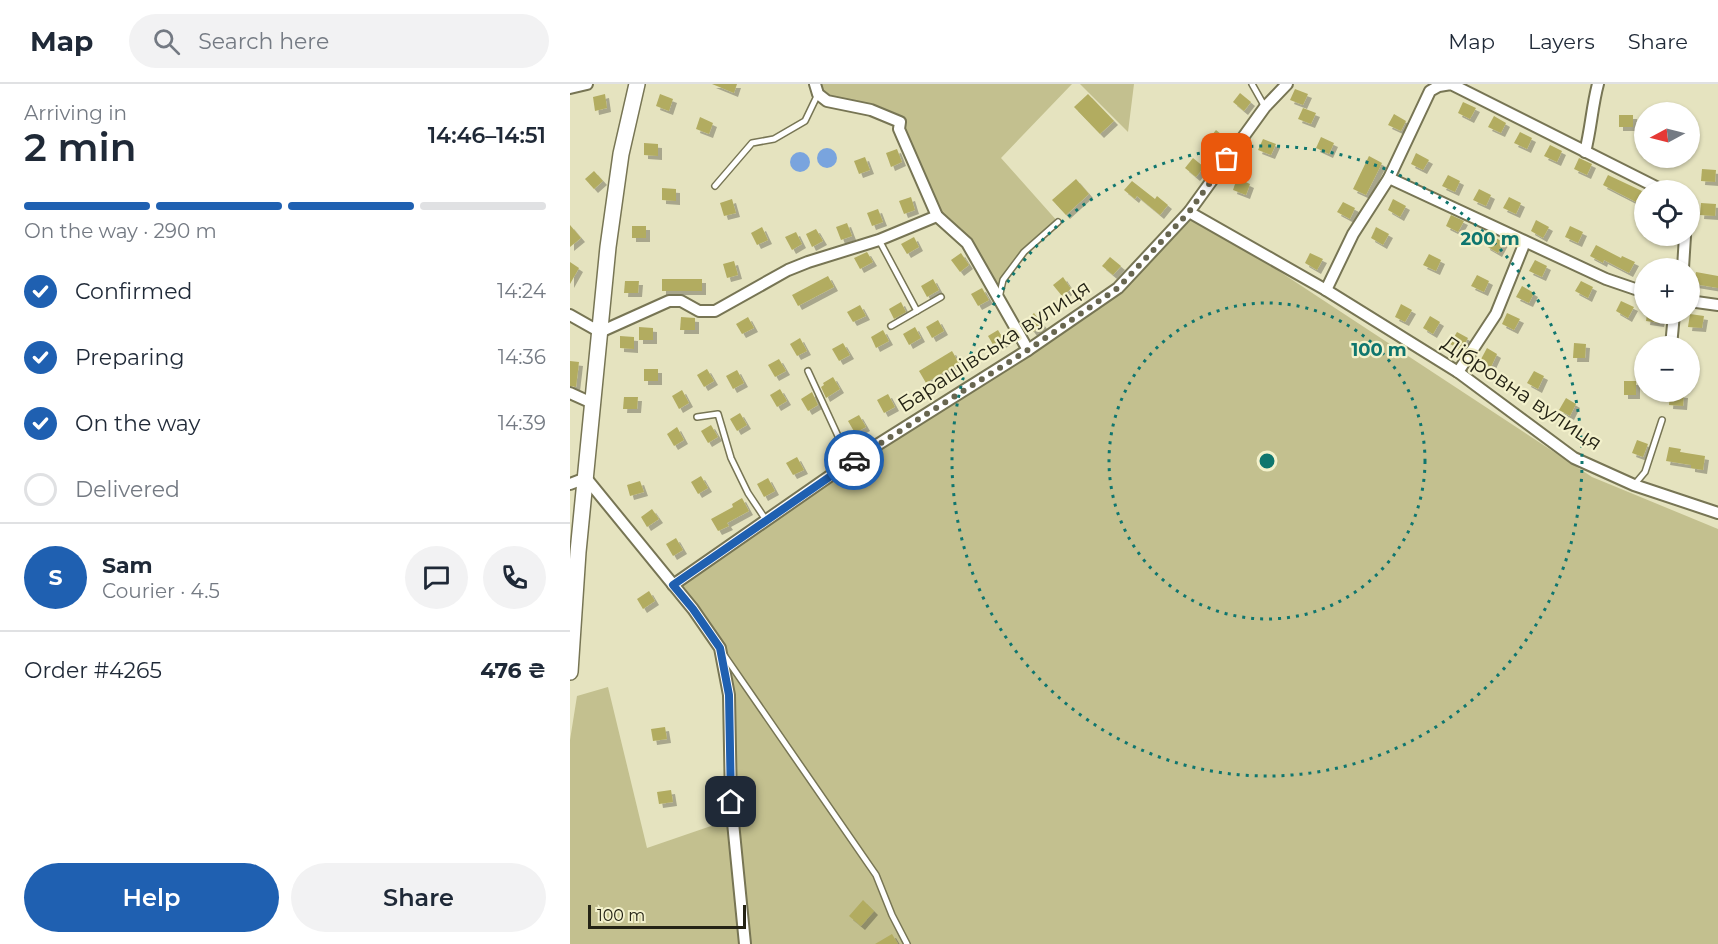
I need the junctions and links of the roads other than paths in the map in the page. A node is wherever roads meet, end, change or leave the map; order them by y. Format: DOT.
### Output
graph roads {
  1 [pos="587,84"];
  2 [pos="637,84"];
  3 [pos="1252,84"];
  4 [pos="1287,84"];
  5 [pos="1598,84"];
  6 [pos="570,88"];
  7 [pos="816,89"];
  8 [pos="1265,107"];
  9 [pos="1585,152"];
  10 [pos="1389,178"];
  11 [pos="1642,180"];
  12 [pos="714,186"];
  13 [pos="1189,212"];
  14 [pos="936,216"];
  15 [pos="1058,222"];
  16 [pos="879,240"];
  17 [pos="1525,242"];
  18 [pos="1634,288"];
  19 [pos="1326,290"];
  20 [pos="941,297"];
  21 [pos="999,299"];
  22 [pos="1700,303"];
  23 [pos="1718,305"];
  24 [pos="917,311"];
  25 [pos="570,315"];
  26 [pos="891,326"];
  27 [pos="600,332"];
  28 [pos="1028,350"];
  29 [pos="808,371"];
  30 [pos="1458,372"];
  31 [pos="570,393"];
  32 [pos="592,403"];
  33 [pos="697,417"];
  34 [pos="1662,420"];
  35 [pos="850,462"];
  36 [pos="586,478"];
  37 [pos="570,484"];
  38 [pos="1634,485"];
  39 [pos="1718,513"];
  40 [pos="766,520"];
  41 [pos="574,551"];
  42 [pos="673,585"];
  43 [pos="720,648"];
  44 [pos="570,672"];
  45 [pos="745,944"];
  46 [pos="907,944"];
  1 -- 6 [label="street"];
  2 -- 27 [label="street"];
  3 -- 8 [label="lane"];
  4 -- 8 [label="street, Барашівська вулиця"];
  5 -- 9 [label="street"];
  7 -- 12 [label="lane"];
  7 -- 14 [label="street"];
  8 -- 13 [label="street, Барашівська вулиця"];
  9 -- 10 [label="street"];
  9 -- 11 [label="street"];
  10 -- 17 [label="street"];
  10 -- 19 [label="street"];
  13 -- 19 [label="street, Дібровна вулиця"];
  13 -- 28 [label="street, Барашівська вулиця"];
  14 -- 16 [label="street"];
  14 -- 21 [label="street"];
  15 -- 21 [label="lane"];
  16 -- 24 [label="lane"];
  16 -- 27 [label="street"];
  17 -- 18 [label="street"];
  17 -- 30 [label="street"];
  19 -- 30 [label="street, Дібровна вулиця"];
  20 -- 24 [label="lane"];
  21 -- 28 [label="street"];
  22 -- 23 [label="street"];
  24 -- 26 [label="lane"];
  25 -- 27 [label="street"];
  27 -- 32 [label="street"];
  28 -- 35 [label="street, Барашівська вулиця"];
  29 -- 35 [label="lane"];
  30 -- 38 [label="street, Дібровна вулиця"];
  31 -- 32 [label="street"];
  32 -- 36 [label="street"];
  33 -- 40 [label="lane"];
  34 -- 38 [label="lane"];
  35 -- 40 [label="street, Барашівська вулиця"];
  36 -- 37 [label="street"];
  36 -- 41 [label="street"];
  36 -- 42 [label="street"];
  38 -- 39 [label="street, Дібровна вулиця"];
  40 -- 42 [label="street, Барашівська вулиця"];
  41 -- 44 [label="street"];
  42 -- 43 [label="street"];
  43 -- 45 [label="street"];
  43 -- 46 [label="lane"];
}
